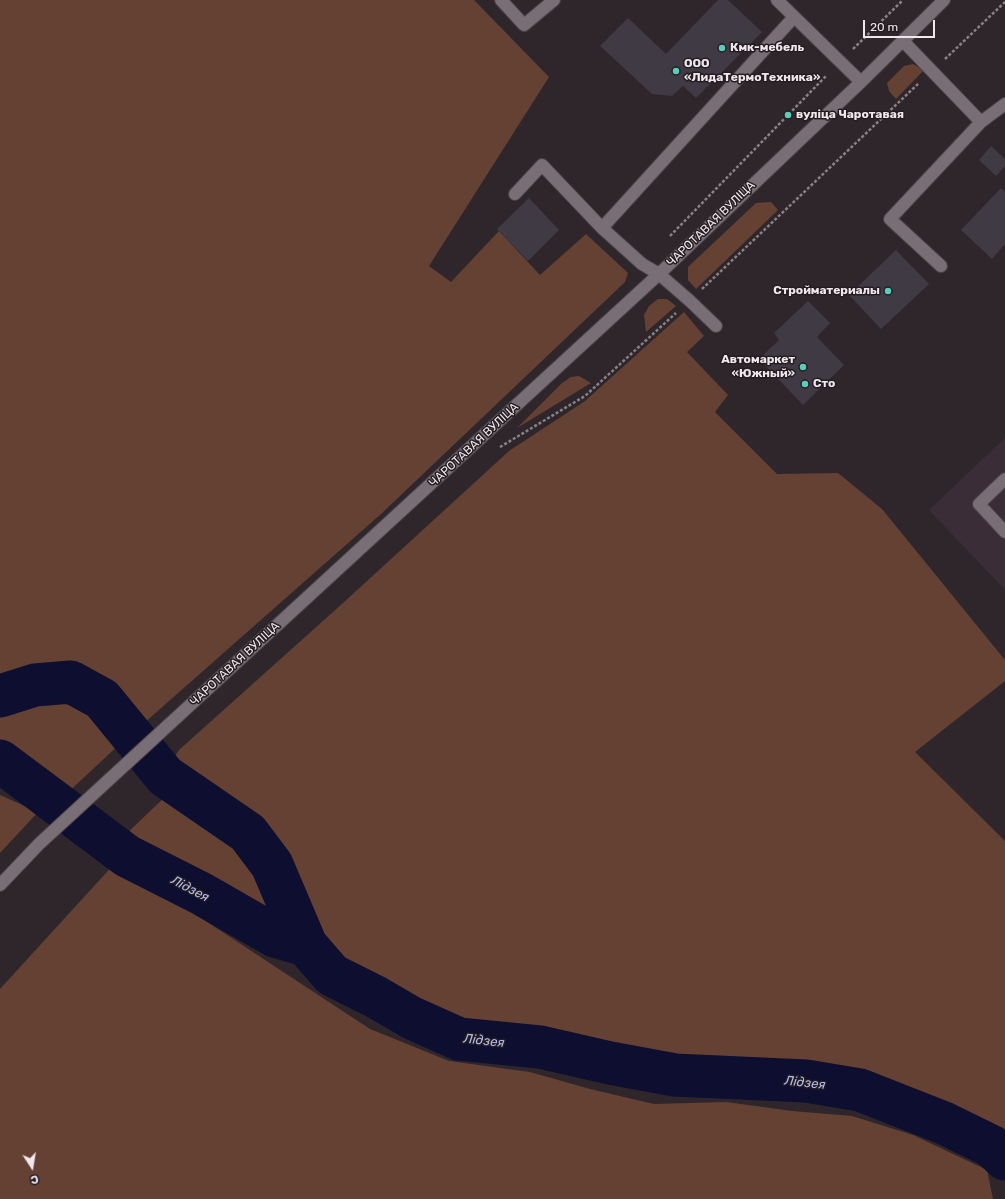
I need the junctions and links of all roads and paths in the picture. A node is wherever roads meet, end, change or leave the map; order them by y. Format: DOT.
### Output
graph roads {
  1 [pos="501,0"];
  2 [pos="554,0"];
  3 [pos="777,0"];
  4 [pos="903,0"];
  5 [pos="944,0"];
  6 [pos="1005,2"];
  7 [pos="794,17"];
  8 [pos="904,41"];
  9 [pos="840,62"];
  10 [pos="933,70"];
  11 [pos="861,82"];
  12 [pos="1005,104"];
  13 [pos="982,122"];
  14 [pos="514,194"];
  15 [pos="602,228"];
  16 [pos="669,237"];
  17 [pos="941,266"];
  18 [pos="659,274"];
  19 [pos="690,301"];
  20 [pos="716,326"];
  21 [pos="498,448"];
  22 [pos="1005,480"];
  23 [pos="1005,532"];
  24 [pos="0,885"];
  1 -- 2 [label="street"];
  3 -- 7 [label="street"];
  4 -- 9 [label="path"];
  5 -- 8 [label="street, ЧАРОТАВАЯ ВУЛІЦА"];
  6 -- 10 [label="path"];
  7 -- 9 [label="street"];
  7 -- 15 [label="street"];
  8 -- 10 [label="street"];
  8 -- 11 [label="street, ЧАРОТАВАЯ ВУЛІЦА"];
  9 -- 11 [label="street"];
  9 -- 16 [label="path"];
  10 -- 13 [label="street"];
  10 -- 19 [label="path"];
  11 -- 18 [label="street, ЧАРОТАВАЯ ВУЛІЦА"];
  12 -- 13 [label="street"];
  13 -- 17 [label="street"];
  14 -- 15 [label="street"];
  15 -- 18 [label="street"];
  18 -- 19 [label="street"];
  18 -- 24 [label="street, ЧАРОТАВАЯ ВУЛІЦА"];
  19 -- 20 [label="street"];
  19 -- 21 [label="path"];
  22 -- 23 [label="street"];
}
